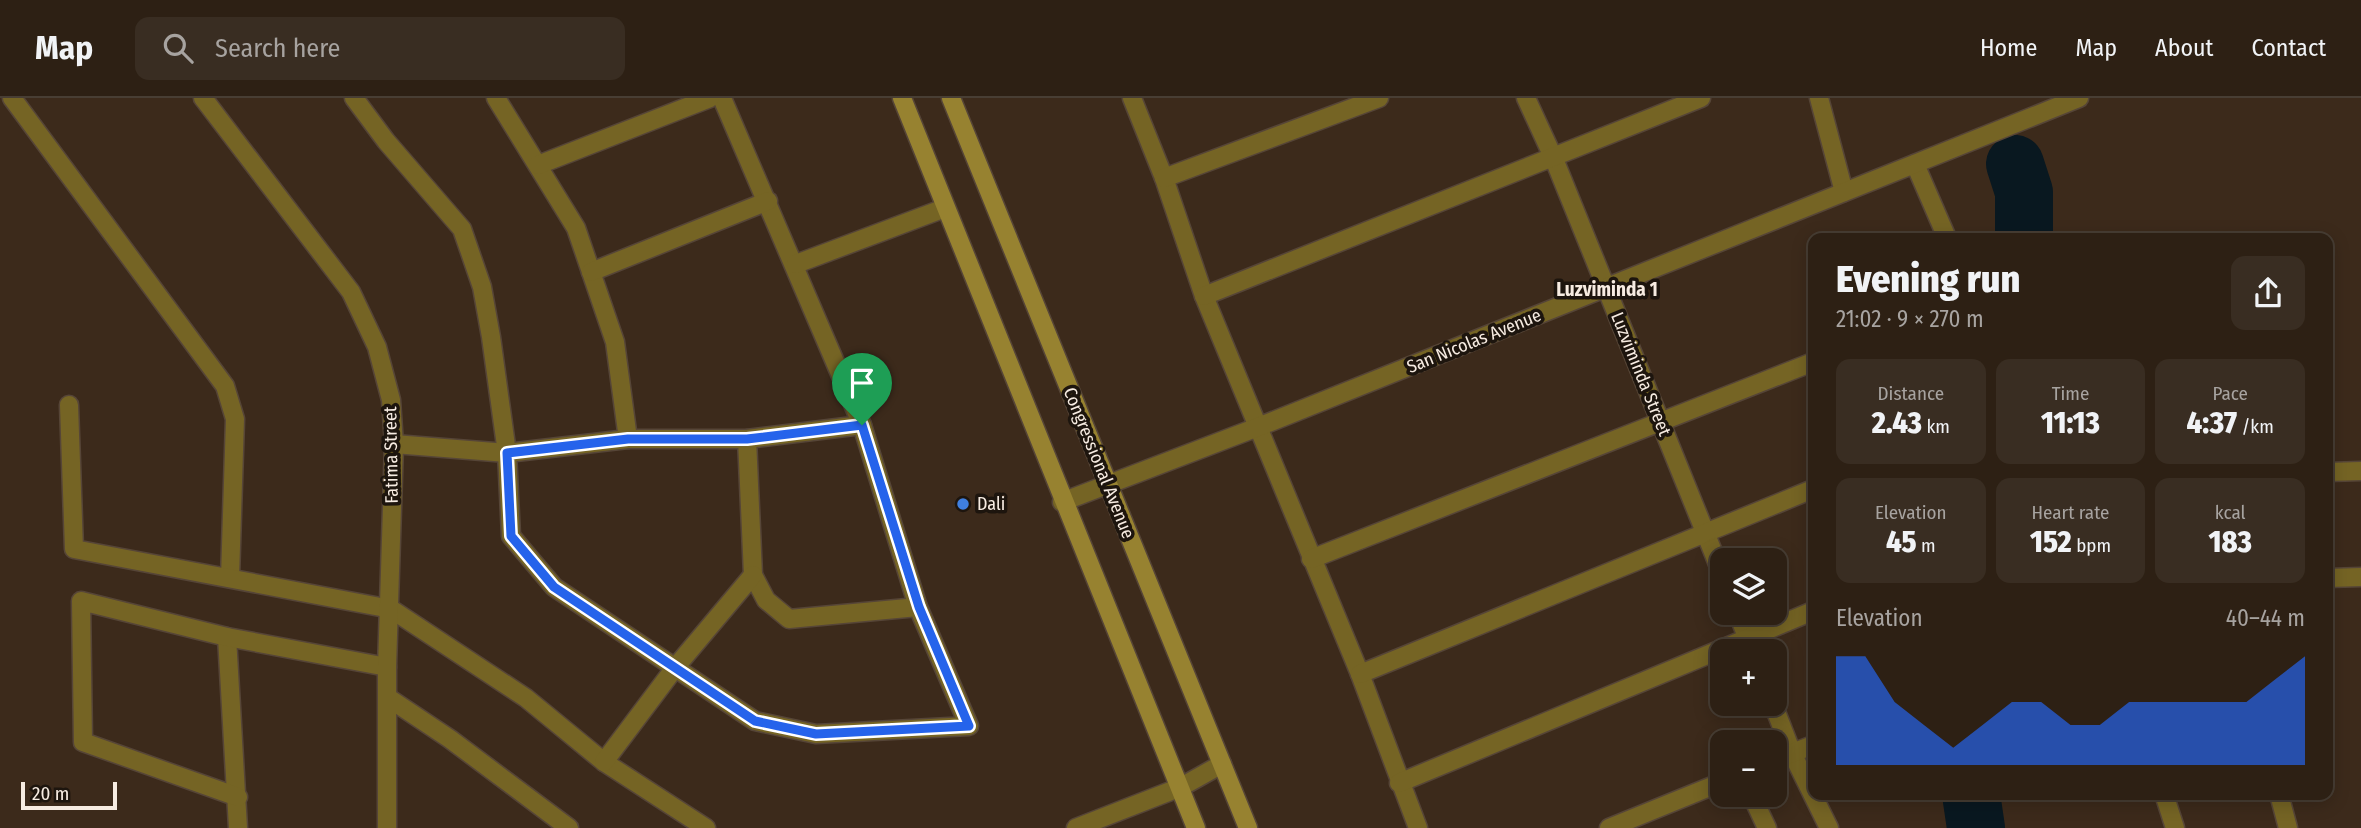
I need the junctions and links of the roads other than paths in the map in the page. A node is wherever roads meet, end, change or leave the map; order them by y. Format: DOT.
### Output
graph roads {
  1 [pos="12,98"];
  2 [pos="203,98"];
  3 [pos="355,98"];
  4 [pos="496,98"];
  5 [pos="710,98"];
  6 [pos="722,98"];
  7 [pos="902,98"];
  8 [pos="951,98"];
  9 [pos="1132,98"];
  10 [pos="1379,98"];
  11 [pos="1526,98"];
  12 [pos="1701,98"];
  13 [pos="1819,98"];
  14 [pos="2079,98"];
  15 [pos="1554,159"];
  16 [pos="1915,164"];
  17 [pos="538,165"];
  18 [pos="1164,178"];
  19 [pos="1844,192"];
  20 [pos="768,201"];
  21 [pos="945,208"];
  22 [pos="1945,233"];
  23 [pos="796,264"];
  24 [pos="591,272"];
  25 [pos="1606,288"];
  26 [pos="1204,296"];
  27 [pos="1808,364"];
  28 [pos="69,405"];
  29 [pos="1661,424"];
  30 [pos="862,425"];
  31 [pos="1258,428"];
  32 [pos="628,439"];
  33 [pos="747,439"];
  34 [pos="394,444"];
  35 [pos="507,453"];
  36 [pos="2361,471"];
  37 [pos="2333,472"];
  38 [pos="1108,485"];
  39 [pos="1808,491"];
  40 [pos="1062,502"];
  41 [pos="1706,534"];
  42 [pos="1712,548"];
  43 [pos="1311,559"];
  44 [pos="753,575"];
  45 [pos="230,578"];
  46 [pos="2333,578"];
  47 [pos="2361,578"];
  48 [pos="919,607"];
  49 [pos="391,609"];
  50 [pos="1808,614"];
  51 [pos="227,637"];
  52 [pos="1760,639"];
  53 [pos="1710,660"];
  54 [pos="387,667"];
  55 [pos="674,669"];
  56 [pos="1360,674"];
  57 [pos="390,699"];
  58 [pos="1808,747"];
  59 [pos="1787,755"];
  60 [pos="604,762"];
  61 [pos="1787,763"];
  62 [pos="1222,764"];
  63 [pos="1399,783"];
  64 [pos="1181,787"];
  65 [pos="1710,787"];
  66 [pos="1808,796"];
  67 [pos="238,797"];
  68 [pos="1811,800"];
  69 [pos="2166,800"];
  70 [pos="2281,800"];
  71 [pos="1757,807"];
  72 [pos="239,828"];
  73 [pos="387,828"];
  74 [pos="569,828"];
  75 [pos="706,828"];
  76 [pos="1076,828"];
  77 [pos="1196,828"];
  78 [pos="1248,828"];
  79 [pos="1418,828"];
  80 [pos="1609,828"];
  81 [pos="1767,828"];
  82 [pos="1829,828"];
  83 [pos="2175,828"];
  84 [pos="2288,828"];
  1 -- 45 [label="street"];
  2 -- 34 [label="street, Fatima Street"];
  3 -- 35 [label="street"];
  4 -- 17 [label="street"];
  5 -- 17 [label="street"];
  6 -- 20 [label="street"];
  7 -- 21 [label="main road"];
  8 -- 38 [label="main road, Congressional Avenue"];
  9 -- 18 [label="street"];
  10 -- 18 [label="street"];
  11 -- 15 [label="street, Luzviminda Street"];
  12 -- 15 [label="street"];
  13 -- 19 [label="street"];
  14 -- 16 [label="street, San Nicolas Avenue"];
  15 -- 25 [label="street, Luzviminda Street"];
  15 -- 26 [label="street"];
  16 -- 19 [label="street, San Nicolas Avenue"];
  16 -- 22 [label="street"];
  17 -- 24 [label="street"];
  18 -- 26 [label="street"];
  19 -- 25 [label="street, San Nicolas Avenue"];
  20 -- 23 [label="street"];
  20 -- 24 [label="street"];
  21 -- 23 [label="street"];
  21 -- 40 [label="main road"];
  23 -- 30 [label="street"];
  24 -- 32 [label="street"];
  25 -- 29 [label="street, Luzviminda Street"];
  25 -- 31 [label="street, San Nicolas Avenue"];
  26 -- 31 [label="street"];
  27 -- 29 [label="street"];
  28 -- 45 [label="street"];
  29 -- 41 [label="street, Luzviminda Street"];
  29 -- 43 [label="street"];
  30 -- 33 [label="street"];
  30 -- 48 [label="street"];
  31 -- 38 [label="street, San Nicolas Avenue"];
  31 -- 43 [label="street"];
  32 -- 33 [label="street"];
  32 -- 35 [label="street"];
  33 -- 44 [label="street"];
  34 -- 35 [label="street"];
  34 -- 49 [label="street, Fatima Street"];
  35 -- 55 [label="street"];
  36 -- 37 [label="street"];
  38 -- 40 [label="street, San Nicolas Avenue"];
  38 -- 62 [label="main road, Congressional Avenue"];
  39 -- 41 [label="street"];
  40 -- 64 [label="main road"];
  41 -- 42 [label="street, Luzviminda Street"];
  41 -- 56 [label="street"];
  43 -- 56 [label="street"];
  44 -- 48 [label="street"];
  44 -- 55 [label="street"];
  45 -- 49 [label="street"];
  46 -- 47 [label="street"];
  48 -- 55 [label="street"];
  49 -- 54 [label="street, Fatima Street"];
  49 -- 60 [label="street"];
  50 -- 52 [label="street"];
  51 -- 54 [label="street"];
  51 -- 67 [label="street"];
  51 -- 67 [label="street"];
  53 -- 63 [label="street"];
  54 -- 57 [label="street, Fatima Street"];
  55 -- 60 [label="street"];
  56 -- 63 [label="street"];
  57 -- 73 [label="street, Fatima Street"];
  57 -- 74 [label="street"];
  58 -- 59 [label="street"];
  60 -- 75 [label="street"];
  61 -- 66 [label="street"];
  62 -- 64 [label="street"];
  62 -- 78 [label="main road, Congressional Avenue"];
  63 -- 79 [label="street"];
  64 -- 76 [label="street"];
  64 -- 77 [label="main road"];
  65 -- 80 [label="street"];
  67 -- 72 [label="street"];
  68 -- 82 [label="street"];
  69 -- 83 [label="street"];
  70 -- 84 [label="street"];
  71 -- 81 [label="street"];
}
